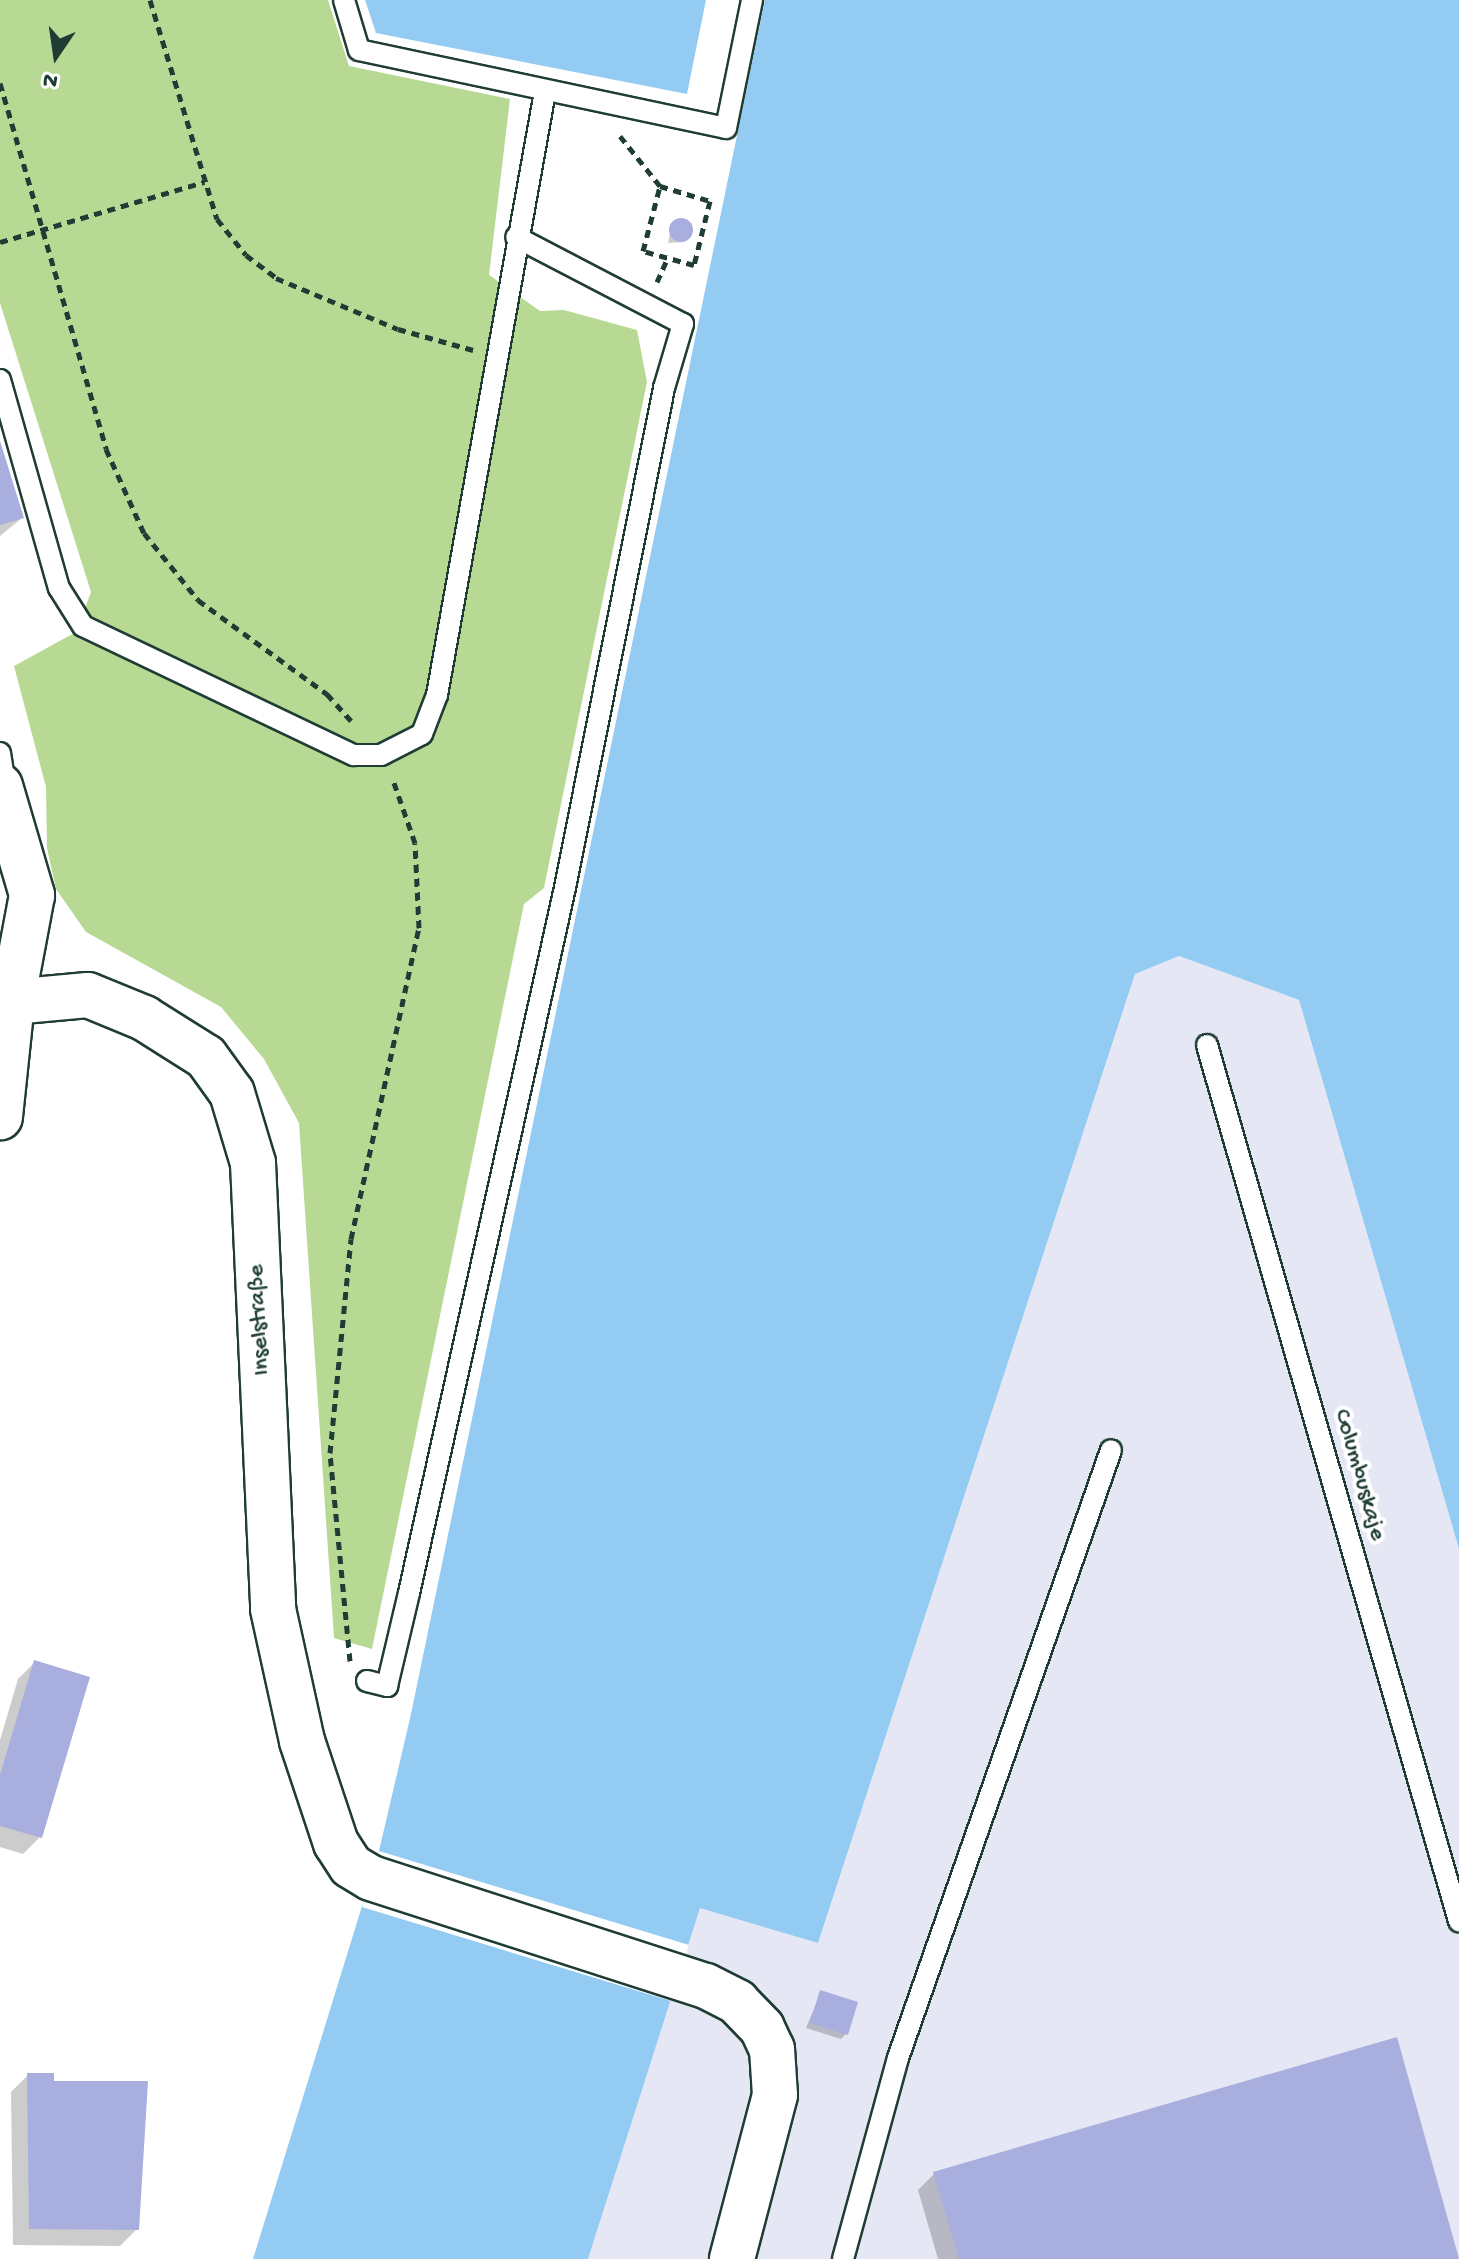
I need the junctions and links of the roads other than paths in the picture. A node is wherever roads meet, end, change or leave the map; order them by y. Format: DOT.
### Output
graph roads {
  1 [pos="344,0"];
  2 [pos="752,0"];
  3 [pos="545,92"];
  4 [pos="516,237"];
  5 [pos="0,380"];
  6 [pos="0,753"];
  7 [pos="4,796"];
  8 [pos="0,959"];
  9 [pos="12,1002"];
  10 [pos="1207,1045"];
  11 [pos="0,1117"];
  12 [pos="1111,1450"];
  13 [pos="367,1681"];
  14 [pos="1459,1921"];
  15 [pos="732,2259"];
  16 [pos="843,2259"];
  1 -- 3 [label="lane"];
  2 -- 3 [label="lane"];
  3 -- 4 [label="lane"];
  4 -- 5 [label="lane"];
  4 -- 13 [label="lane"];
  6 -- 7 [label="lane"];
  7 -- 9 [label="street"];
  8 -- 9 [label="street"];
  9 -- 11 [label="street"];
  9 -- 15 [label="street, Inselstraße"];
  10 -- 14 [label="lane, Columbuskaje"];
  12 -- 16 [label="lane"];
}
